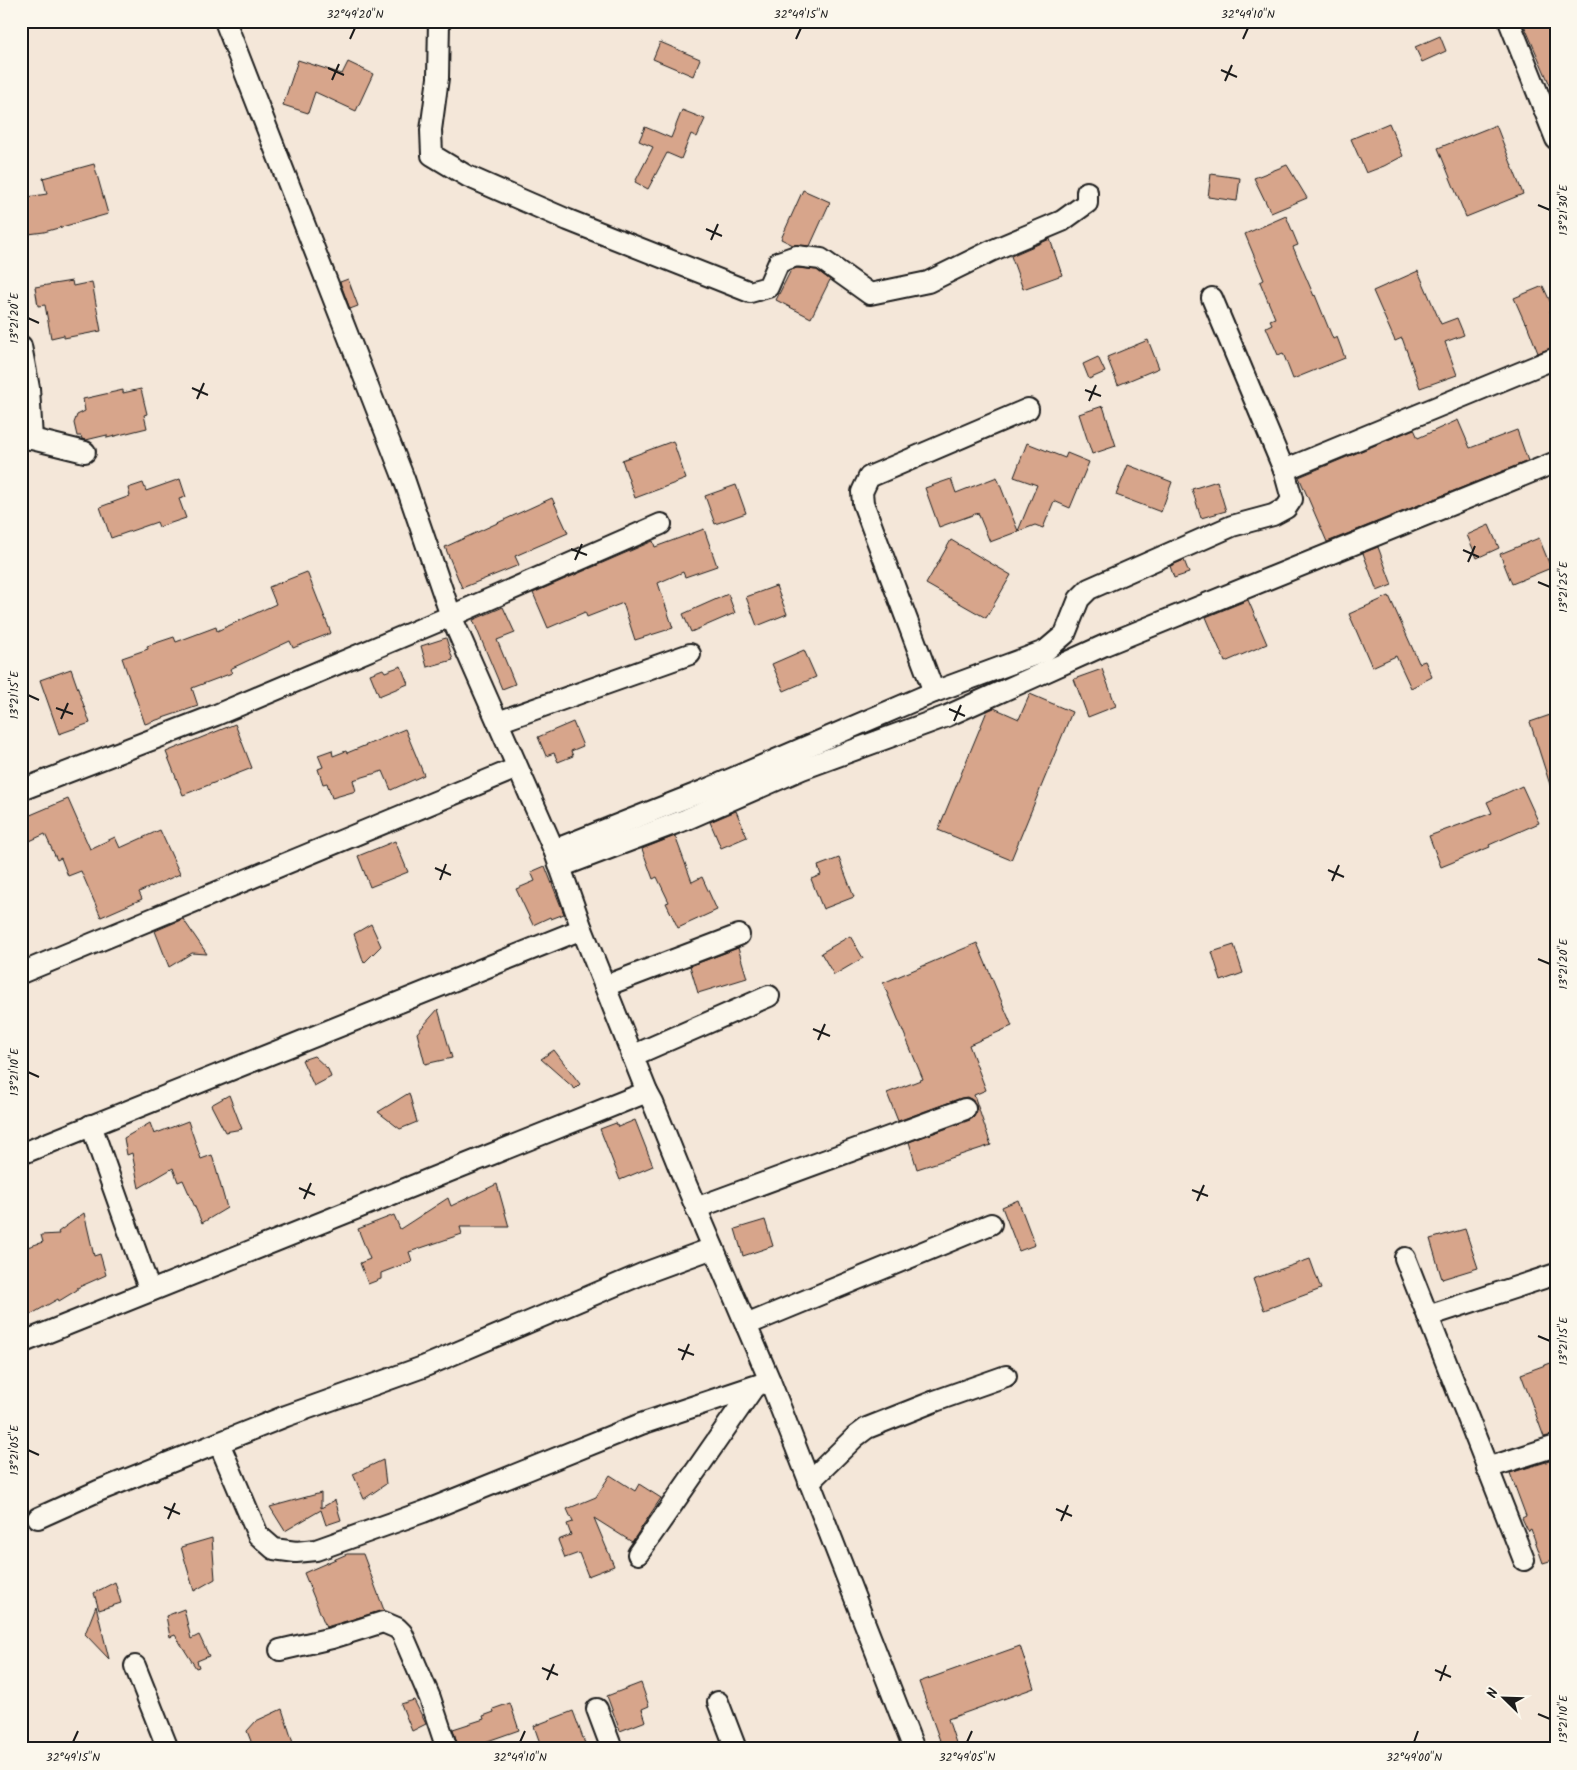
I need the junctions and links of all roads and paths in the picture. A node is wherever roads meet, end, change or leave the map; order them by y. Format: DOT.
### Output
graph roads {
  1 [pos="225,21"];
  2 [pos="439,21"];
  3 [pos="1509,21"];
  4 [pos="1556,139"];
  5 [pos="1087,192"];
  6 [pos="1212,298"];
  7 [pos="21,346"];
  8 [pos="1556,358"];
  9 [pos="1028,409"];
  10 [pos="27,439"];
  11 [pos="85,452"];
  12 [pos="1556,462"];
  13 [pos="1284,470"];
  14 [pos="661,524"];
  15 [pos="451,616"];
  16 [pos="690,654"];
  17 [pos="934,692"];
  18 [pos="498,722"];
  19 [pos="517,768"];
  20 [pos="21,790"];
  21 [pos="557,859"];
  22 [pos="582,929"];
  23 [pos="739,936"];
  24 [pos="21,973"];
  25 [pos="605,986"];
  26 [pos="769,996"];
  27 [pos="632,1056"];
  28 [pos="646,1092"];
  29 [pos="966,1109"];
  30 [pos="91,1125"];
  31 [pos="21,1154"];
  32 [pos="696,1208"];
  33 [pos="991,1224"];
  34 [pos="713,1248"];
  35 [pos="1405,1258"];
  36 [pos="1556,1274"];
  37 [pos="150,1291"];
  38 [pos="1428,1316"];
  39 [pos="746,1325"];
  40 [pos="21,1343"];
  41 [pos="1006,1376"];
  42 [pos="762,1384"];
  43 [pos="219,1443"];
  44 [pos="1556,1446"];
  45 [pos="1487,1468"];
  46 [pos="809,1482"];
  47 [pos="38,1518"];
  48 [pos="638,1554"];
  49 [pos="1524,1560"];
  50 [pos="280,1650"];
  51 [pos="135,1666"];
  52 [pos="718,1702"];
  53 [pos="597,1709"];
  54 [pos="168,1749"];
  55 [pos="447,1749"];
  56 [pos="612,1749"];
  57 [pos="736,1749"];
  58 [pos="914,1749"];
  1 -- 15 [label="street"];
  2 -- 5 [label="street"];
  3 -- 4 [label="street"];
  6 -- 13 [label="street"];
  7 -- 10 [label="street"];
  8 -- 13 [label="street"];
  9 -- 17 [label="street"];
  10 -- 11 [label="street"];
  12 -- 21 [label="street"];
  13 -- 17 [label="street"];
  14 -- 15 [label="street"];
  15 -- 18 [label="street"];
  15 -- 20 [label="street"];
  16 -- 18 [label="street"];
  17 -- 21 [label="street"];
  18 -- 19 [label="street"];
  19 -- 21 [label="street"];
  19 -- 24 [label="street"];
  21 -- 22 [label="street"];
  22 -- 25 [label="street"];
  22 -- 30 [label="street"];
  23 -- 25 [label="street"];
  25 -- 27 [label="street"];
  26 -- 27 [label="street"];
  27 -- 28 [label="street"];
  28 -- 32 [label="street"];
  28 -- 37 [label="street"];
  29 -- 32 [label="street"];
  30 -- 31 [label="street"];
  30 -- 37 [label="street"];
  32 -- 34 [label="street"];
  33 -- 39 [label="street"];
  34 -- 39 [label="street"];
  34 -- 43 [label="street"];
  35 -- 38 [label="street"];
  36 -- 38 [label="street"];
  37 -- 40 [label="street"];
  38 -- 45 [label="street"];
  39 -- 42 [label="street"];
  41 -- 46 [label="street"];
  42 -- 43 [label="street"];
  42 -- 46 [label="street"];
  42 -- 48 [label="street"];
  43 -- 47 [label="street"];
  44 -- 45 [label="street"];
  45 -- 49 [label="street"];
  46 -- 58 [label="street"];
  50 -- 55 [label="street"];
  51 -- 54 [label="street"];
  52 -- 57 [label="street"];
  53 -- 56 [label="street"];
}
